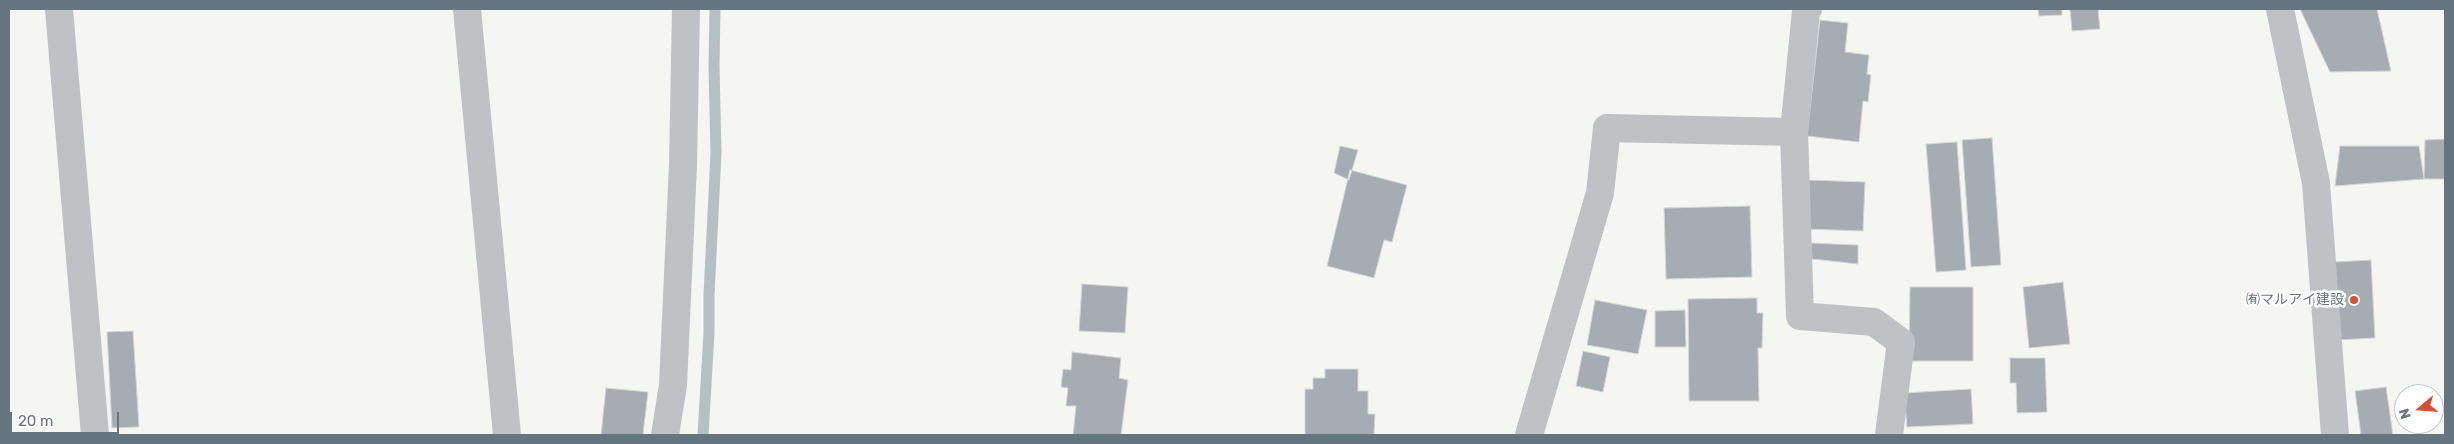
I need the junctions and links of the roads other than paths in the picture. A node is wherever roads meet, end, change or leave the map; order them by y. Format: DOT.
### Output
graph roads {
  1 [pos="59,9"];
  2 [pos="467,9"];
  3 [pos="686,9"];
  4 [pos="1808,9"];
  5 [pos="2280,9"];
  6 [pos="1794,132"];
  7 [pos="95,435"];
  8 [pos="506,435"];
  9 [pos="665,435"];
  10 [pos="1529,435"];
  11 [pos="1889,435"];
  12 [pos="2335,435"];
  1 -- 7 [label="street"];
  2 -- 8 [label="street"];
  3 -- 9 [label="street"];
  4 -- 6 [label="street"];
  5 -- 12 [label="street"];
  6 -- 10 [label="street"];
  6 -- 11 [label="street"];
}
